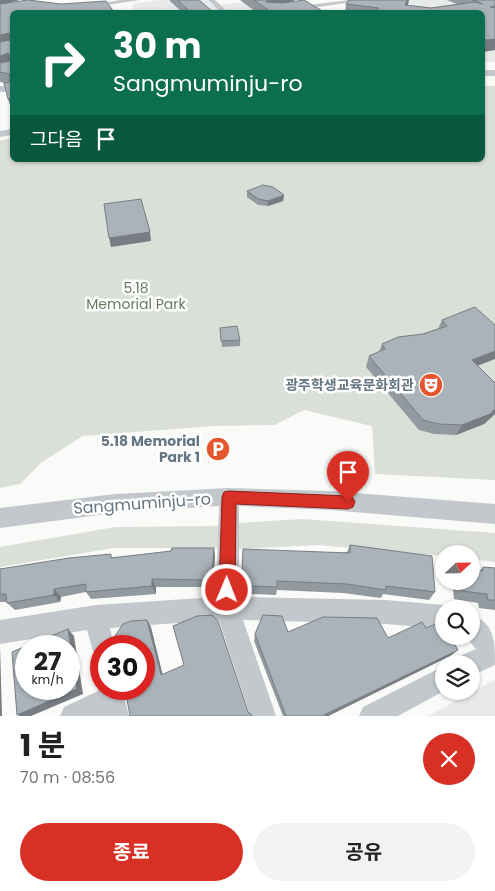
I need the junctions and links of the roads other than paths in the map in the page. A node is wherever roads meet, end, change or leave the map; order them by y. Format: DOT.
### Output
graph roads {
  1 [pos="138,0"];
  2 [pos="211,0"];
  3 [pos="305,0"];
  4 [pos="364,0"];
  5 [pos="116,2"];
  6 [pos="316,6"];
  7 [pos="81,7"];
  8 [pos="122,10"];
  9 [pos="223,10"];
  10 [pos="285,10"];
  11 [pos="322,10"];
  12 [pos="229,497"];
  13 [pos="495,514"];
  14 [pos="0,518"];
  15 [pos="227,608"];
  16 [pos="435,615"];
  17 [pos="96,617"];
  18 [pos="0,632"];
  19 [pos="480,634"];
  20 [pos="100,635"];
  21 [pos="494,652"];
  22 [pos="480,659"];
  23 [pos="435,683"];
  24 [pos="113,701"];
  25 [pos="73,716"];
  26 [pos="263,716"];
  27 [pos="372,716"];
  1 -- 5 [label="street"];
  2 -- 9 [label="street"];
  3 -- 6 [label="street"];
  4 -- 6 [label="street"];
  5 -- 7 [label="street"];
  5 -- 8 [label="street"];
  6 -- 10 [label="street"];
  6 -- 11 [label="street"];
  12 -- 13 [label="street, Sangmuminju-ro"];
  12 -- 14 [label="street, Sangmuminju-ro"];
  12 -- 15 [label="street"];
  15 -- 16 [label="street"];
  15 -- 17 [label="street"];
  15 -- 26 [label="street"];
  17 -- 18 [label="street"];
  17 -- 20 [label="street"];
  19 -- 21 [label="street"];
  21 -- 22 [label="street"];
  23 -- 27 [label="street"];
  24 -- 25 [label="street"];
}
